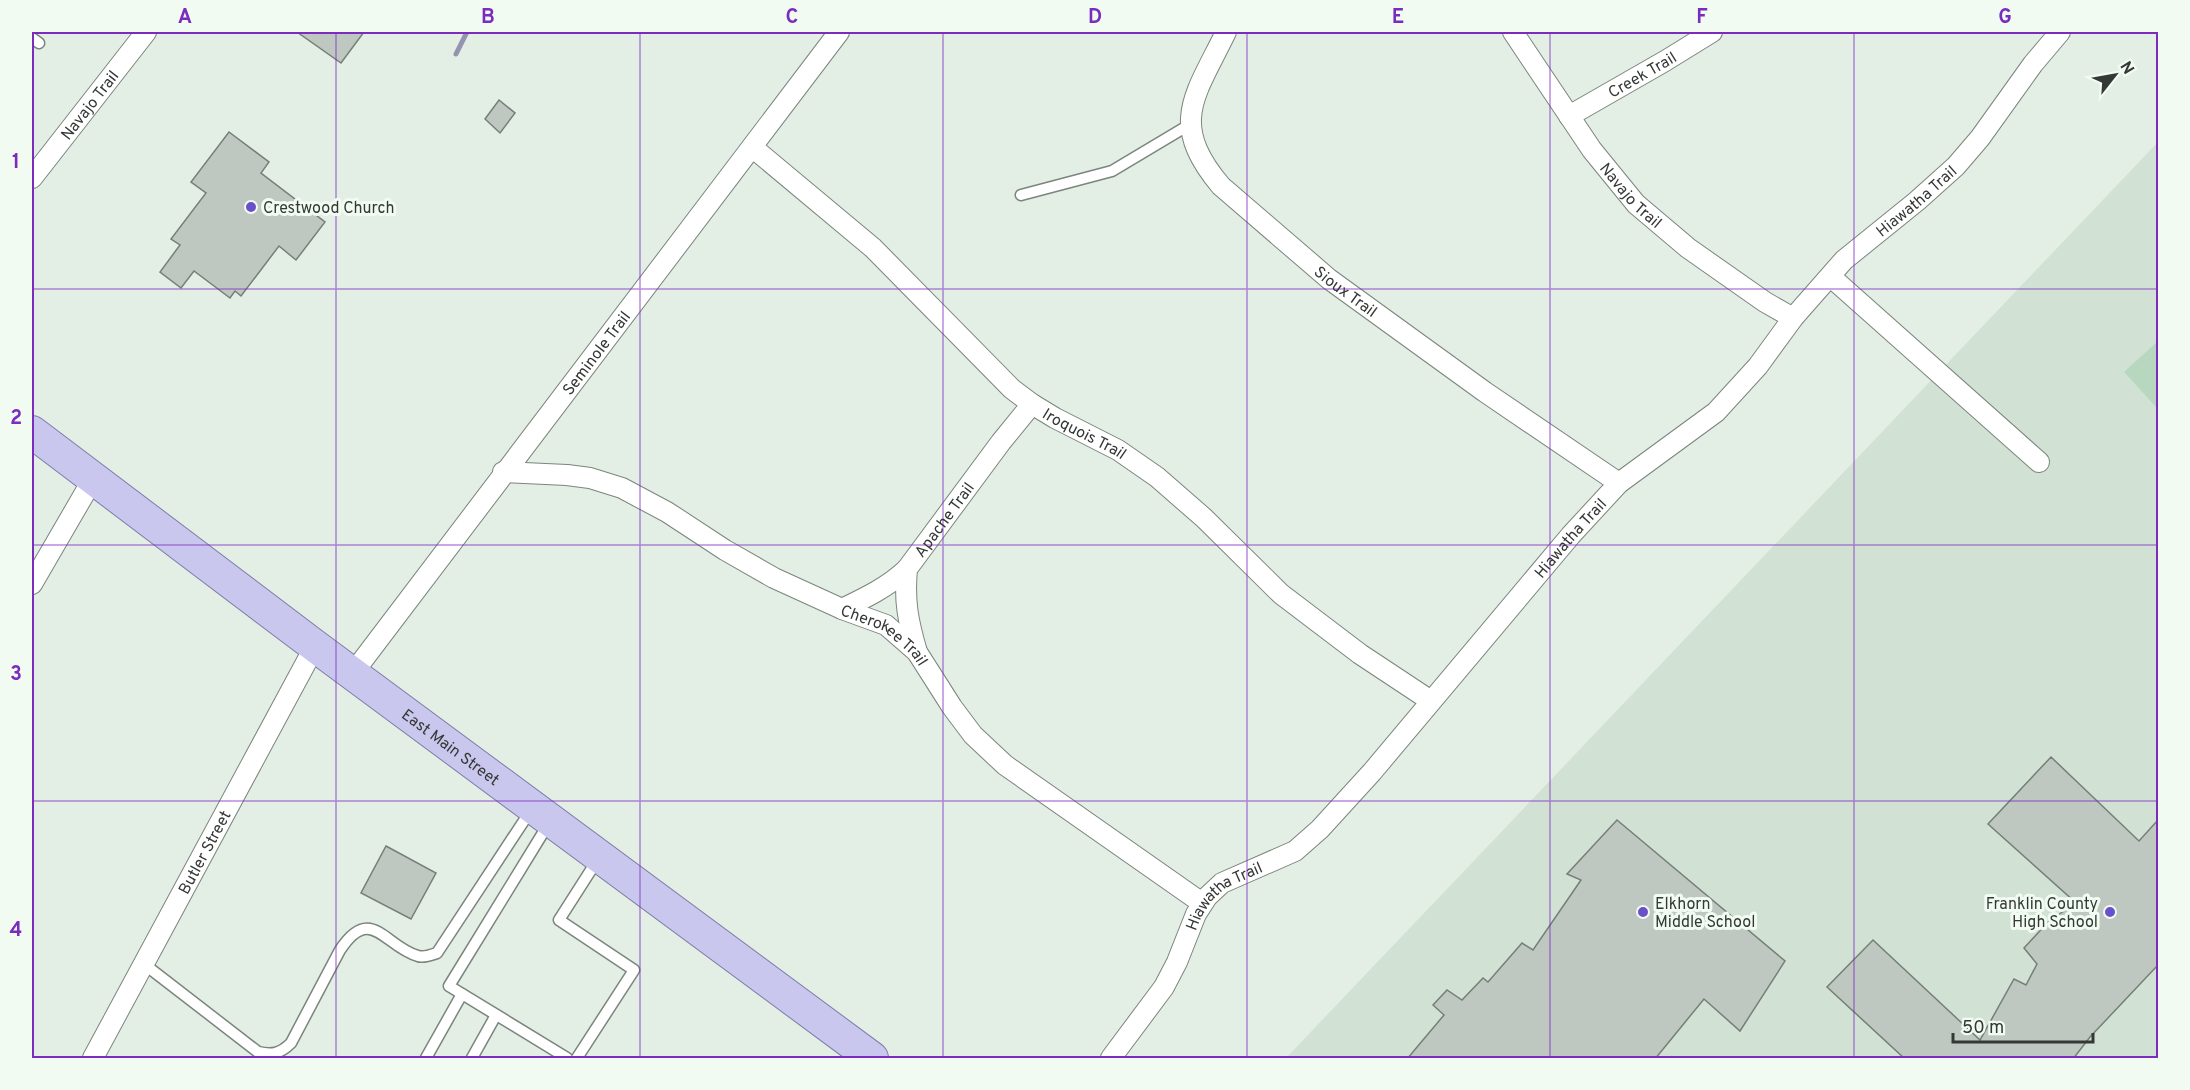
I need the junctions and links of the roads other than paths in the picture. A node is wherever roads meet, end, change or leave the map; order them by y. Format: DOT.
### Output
graph roads {
  1 [pos="146,32"];
  2 [pos="839,32"];
  3 [pos="1226,32"];
  4 [pos="1513,32"];
  5 [pos="1712,32"];
  6 [pos="2060,32"];
  7 [pos="1569,116"];
  8 [pos="1189,125"];
  9 [pos="752,147"];
  10 [pos="32,178"];
  11 [pos="1021,195"];
  12 [pos="1831,277"];
  13 [pos="1793,318"];
  14 [pos="1032,404"];
  15 [pos="32,432"];
  16 [pos="2039,462"];
  17 [pos="503,472"];
  18 [pos="93,479"];
  19 [pos="1619,483"];
  20 [pos="907,569"];
  21 [pos="32,584"];
  22 [pos="842,609"];
  23 [pos="315,646"];
  24 [pos="917,652"];
  25 [pos="353,673"];
  26 [pos="1431,701"];
  27 [pos="542,813"];
  28 [pos="600,856"];
  29 [pos="1202,903"];
  30 [pos="144,964"];
  31 [pos="462,994"];
  32 [pos="496,1015"];
  33 [pos="93,1059"];
  34 [pos="426,1059"];
  35 [pos="472,1059"];
  36 [pos="567,1059"];
  37 [pos="577,1059"];
  38 [pos="872,1059"];
  39 [pos="1111,1059"];
  1 -- 10 [label="street, Navajo Trail"];
  2 -- 9 [label="street, Seminole Trail"];
  3 -- 8 [label="street, Sioux Trail"];
  4 -- 7 [label="street, Navajo Trail"];
  5 -- 7 [label="street, Creek Trail"];
  6 -- 12 [label="street, Hiawatha Trail"];
  7 -- 13 [label="street, Navajo Trail"];
  8 -- 11 [label="lane"];
  8 -- 19 [label="street, Sioux Trail"];
  9 -- 14 [label="street, Iroquois Trail"];
  9 -- 17 [label="street, Seminole Trail"];
  12 -- 13 [label="street, Hiawatha Trail"];
  12 -- 16 [label="street"];
  13 -- 19 [label="street, Hiawatha Trail"];
  14 -- 20 [label="street, Apache Trail"];
  14 -- 26 [label="street, Iroquois Trail"];
  15 -- 18 [label="main road, East Main Street"];
  17 -- 22 [label="street, Cherokee Trail"];
  17 -- 25 [label="street, Seminole Trail"];
  18 -- 21 [label="street"];
  18 -- 23 [label="main road, East Main Street"];
  19 -- 26 [label="street, Hiawatha Trail"];
  20 -- 22 [label="street"];
  20 -- 24 [label="street, Apache Trail"];
  22 -- 24 [label="street, Cherokee Trail"];
  23 -- 25 [label="main road, East Main Street"];
  23 -- 30 [label="street, Butler Street"];
  24 -- 29 [label="street, Cherokee Trail"];
  25 -- 27 [label="main road, East Main Street"];
  26 -- 29 [label="street, Hiawatha Trail"];
  27 -- 28 [label="main road, East Main Street"];
  27 -- 30 [label="lane"];
  27 -- 31 [label="lane"];
  28 -- 37 [label="lane"];
  28 -- 38 [label="main road, East Main Street"];
  29 -- 39 [label="street, Hiawatha Trail"];
  30 -- 33 [label="street, Butler Street"];
  31 -- 32 [label="lane"];
  31 -- 34 [label="lane"];
  32 -- 35 [label="lane"];
  32 -- 36 [label="lane"];
}
